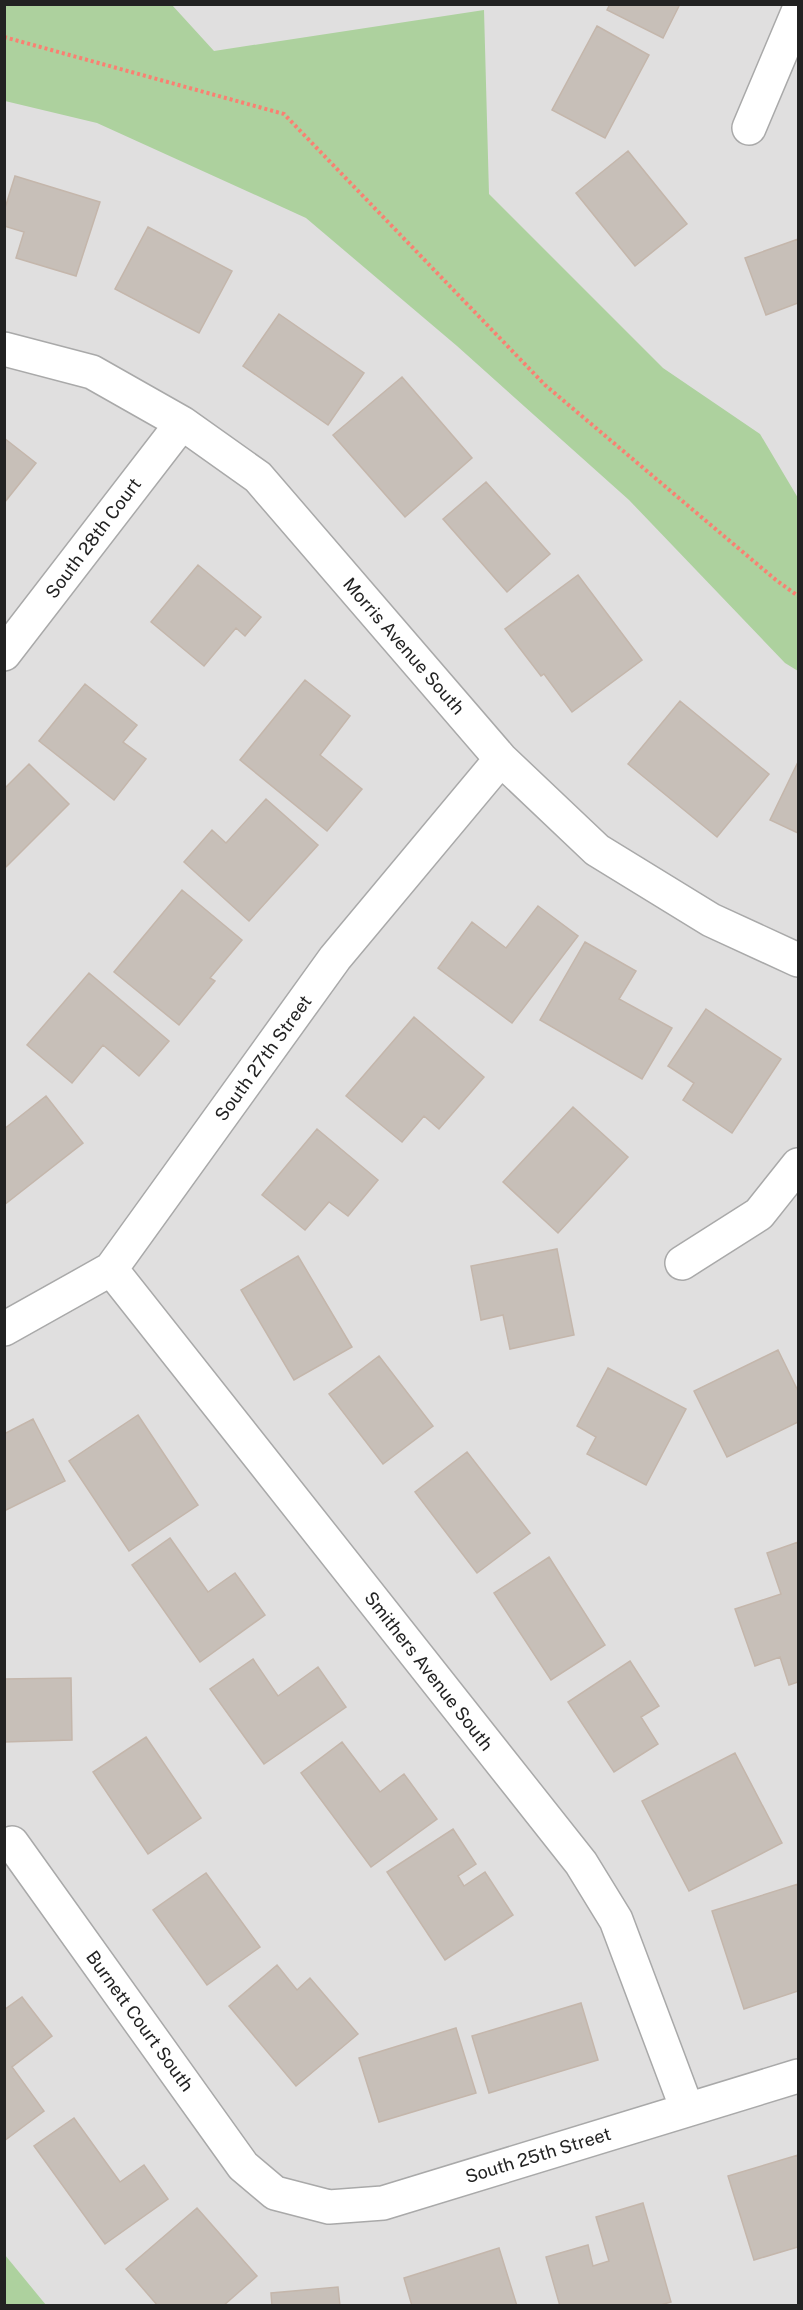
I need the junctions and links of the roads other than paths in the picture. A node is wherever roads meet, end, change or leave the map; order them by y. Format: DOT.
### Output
graph roads {
  1 [pos="798,12"];
  2 [pos="749,128"];
  3 [pos="4,349"];
  4 [pos="182,423"];
  5 [pos="4,654"];
  6 [pos="501,759"];
  7 [pos="798,960"];
  8 [pos="798,1165"];
  9 [pos="682,1263"];
  10 [pos="111,1269"];
  11 [pos="4,1329"];
  12 [pos="12,1843"];
  13 [pos="798,2076"];
  14 [pos="687,2109"];
  15 [pos="275,2193"];
  1 -- 2 [label="street"];
  3 -- 4 [label="street, Morris Avenue South"];
  4 -- 5 [label="street, South 28th Court"];
  4 -- 6 [label="street, Morris Avenue South"];
  6 -- 7 [label="street, Morris Avenue South"];
  6 -- 10 [label="street, South 27th Street"];
  8 -- 9 [label="street"];
  10 -- 11 [label="street, South 27th Street"];
  10 -- 14 [label="street, Smithers Avenue South"];
  12 -- 15 [label="street, Burnett Court South"];
  13 -- 14 [label="street, South 25th Street"];
  14 -- 15 [label="street, South 25th Street"];
}
